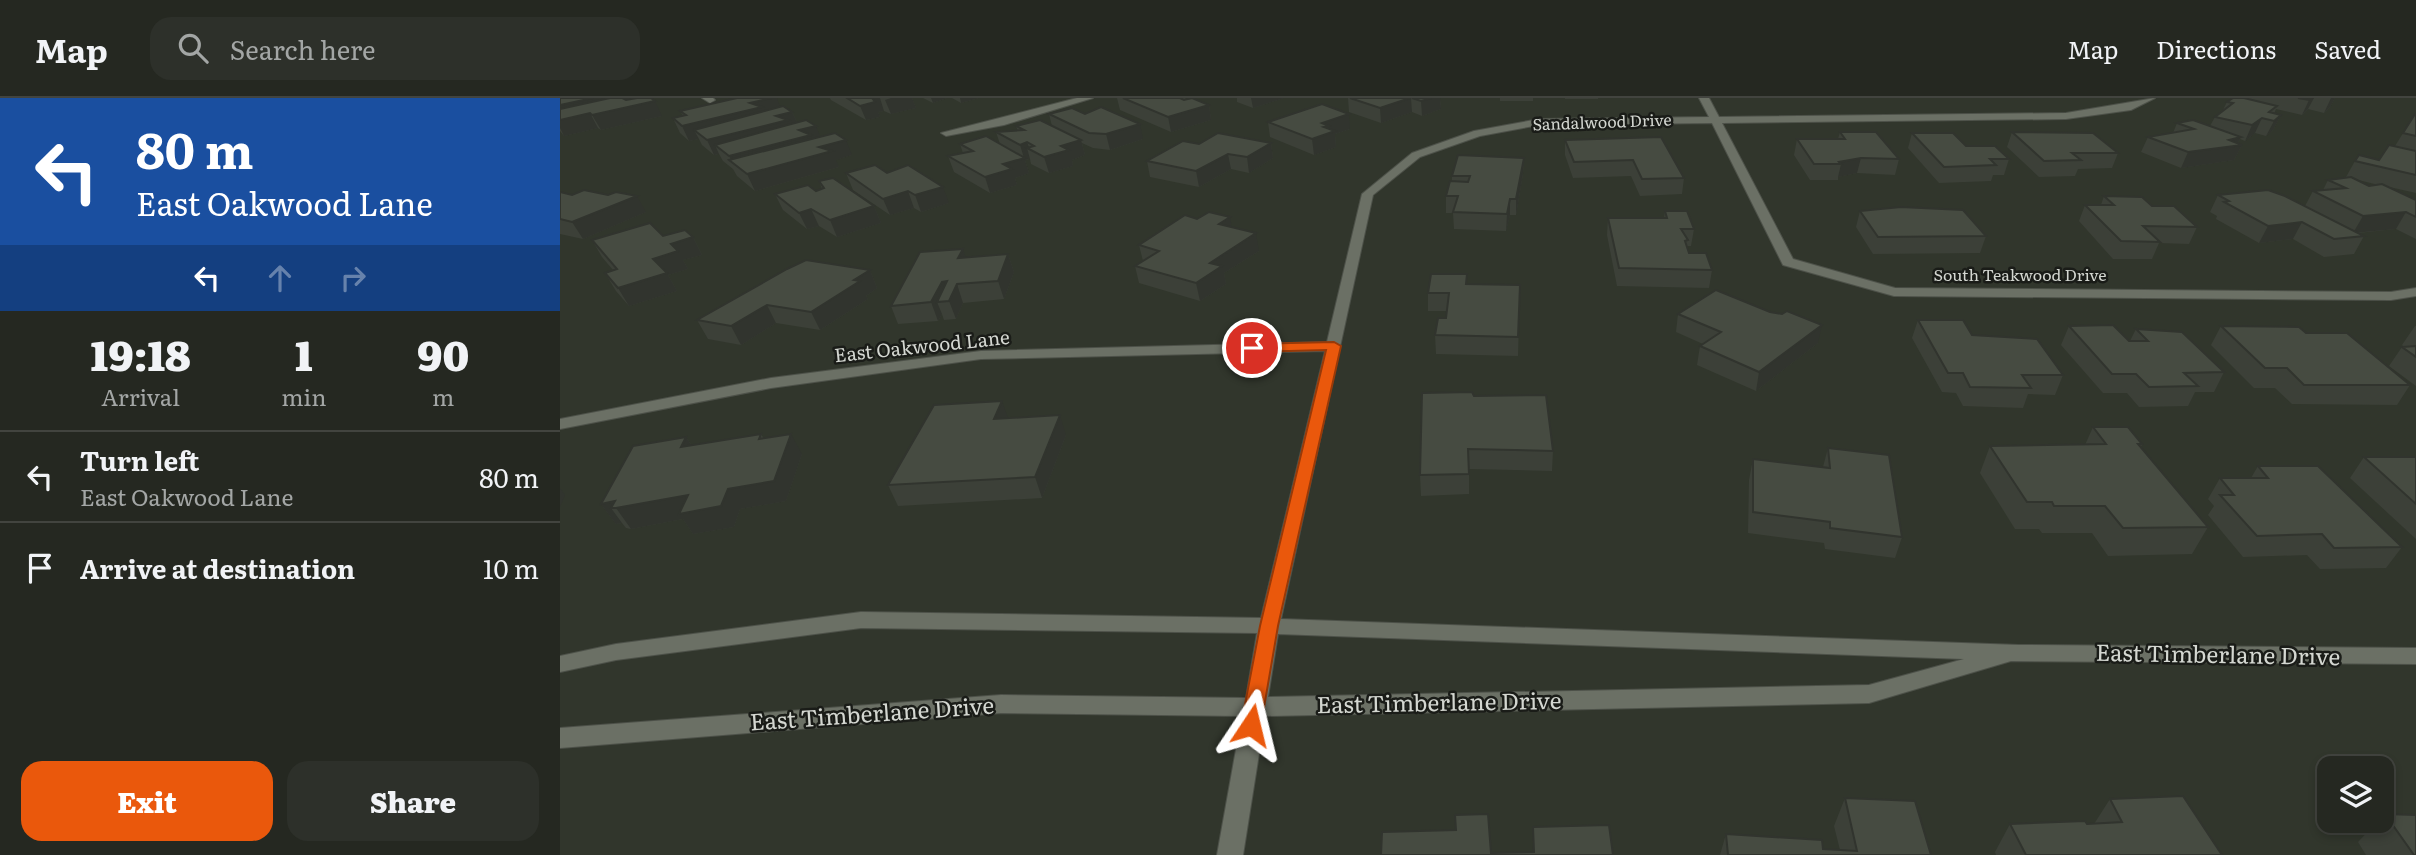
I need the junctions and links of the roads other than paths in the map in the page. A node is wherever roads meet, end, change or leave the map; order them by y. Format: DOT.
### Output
graph roads {
  1 [pos="1088,98"];
  2 [pos="1704,98"];
  3 [pos="2150,98"];
  4 [pos="1715,119"];
  5 [pos="946,133"];
  6 [pos="2416,292"];
  7 [pos="1334,346"];
  8 [pos="560,424"];
  9 [pos="1269,626"];
  10 [pos="2019,653"];
  11 [pos="2416,656"];
  12 [pos="560,664"];
  13 [pos="1254,706"];
  14 [pos="560,738"];
  15 [pos="1230,855"];
  1 -- 5 [label="street"];
  2 -- 4 [label="street, South Teakwood Drive"];
  3 -- 4 [label="street, Sandalwood Drive"];
  4 -- 6 [label="street, South Teakwood Drive"];
  4 -- 7 [label="street, Sandalwood Drive"];
  7 -- 8 [label="street, East Oakwood Lane"];
  7 -- 9 [label="street, Sandalwood Drive"];
  9 -- 10 [label="street, East Timberlane Drive"];
  9 -- 12 [label="street, East Timberlane Drive"];
  9 -- 13 [label="street, Sandalwood Drive"];
  10 -- 11 [label="street, East Timberlane Drive"];
  10 -- 13 [label="street, East Timberlane Drive"];
  13 -- 14 [label="street, East Timberlane Drive"];
  13 -- 15 [label="street, Sandalwood Drive"];
}
